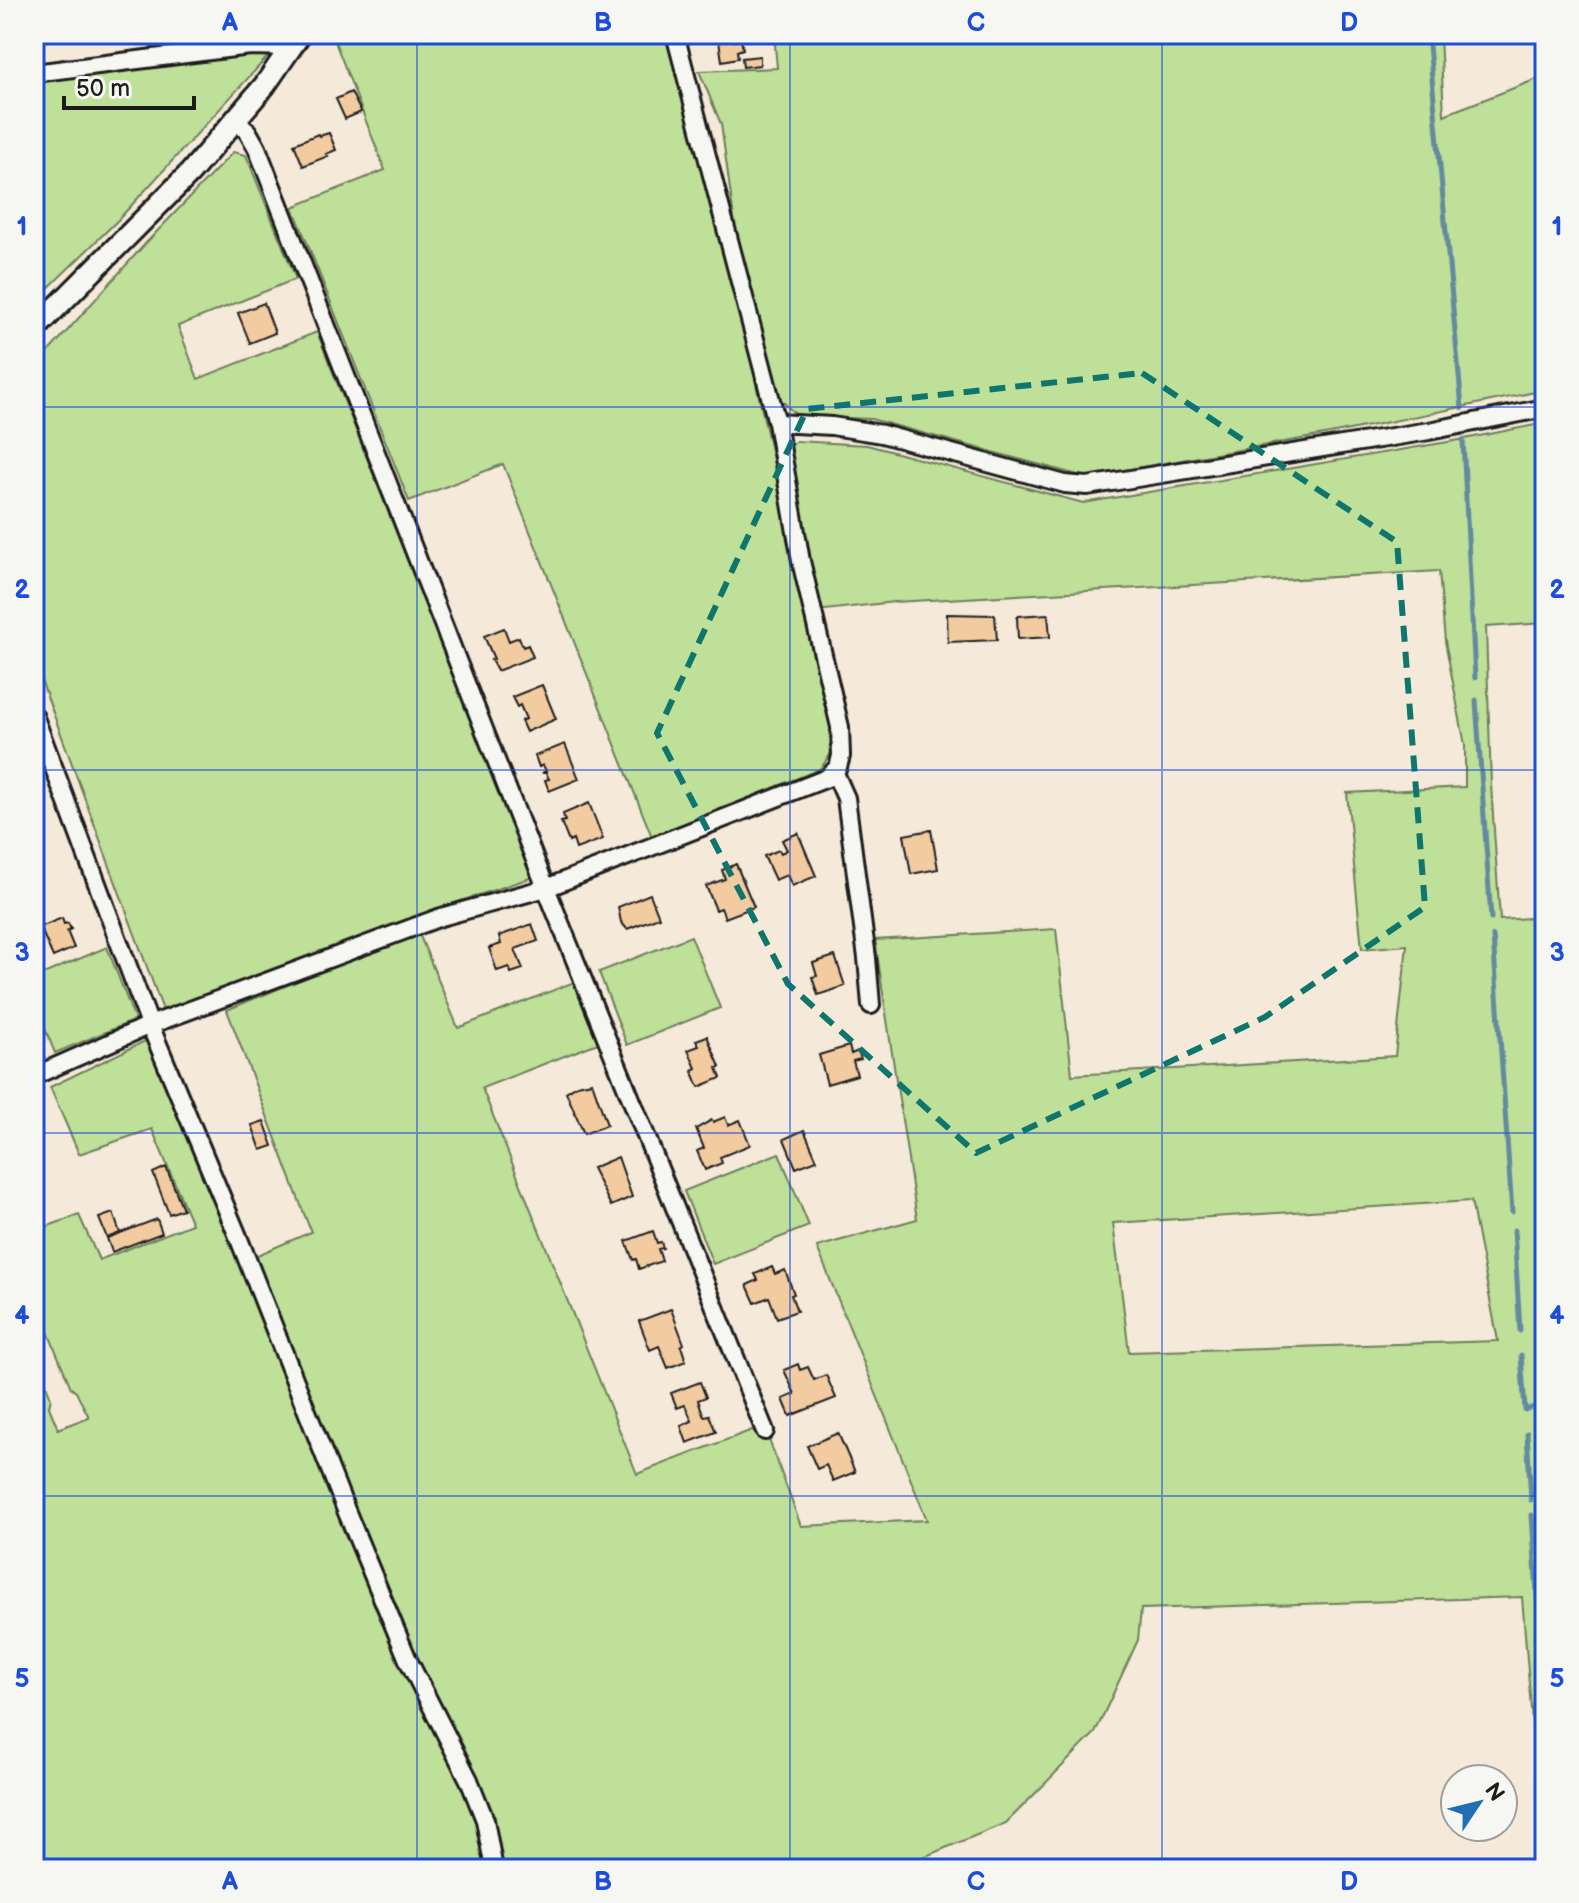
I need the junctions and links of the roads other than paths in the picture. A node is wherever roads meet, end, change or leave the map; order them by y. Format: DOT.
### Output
graph roads {
  1 [pos="675,34"];
  2 [pos="297,40"];
  3 [pos="34,73"];
  4 [pos="236,121"];
  5 [pos="34,330"];
  6 [pos="1545,408"];
  7 [pos="777,423"];
  8 [pos="34,715"];
  9 [pos="834,771"];
  10 [pos="546,888"];
  11 [pos="871,1005"];
  12 [pos="150,1025"];
  13 [pos="34,1076"];
  14 [pos="765,1431"];
  15 [pos="494,1869"];
  1 -- 7 [label="street"];
  2 -- 3 [label="street"];
  2 -- 4 [label="street"];
  4 -- 5 [label="street"];
  4 -- 10 [label="street"];
  6 -- 7 [label="street"];
  7 -- 9 [label="street"];
  8 -- 12 [label="street"];
  9 -- 10 [label="street"];
  9 -- 11 [label="street"];
  10 -- 12 [label="street"];
  10 -- 14 [label="street"];
  12 -- 13 [label="street"];
  12 -- 15 [label="street"];
}
